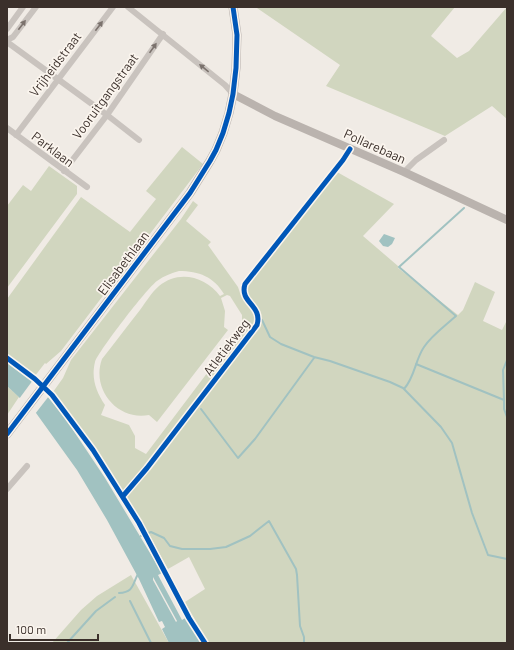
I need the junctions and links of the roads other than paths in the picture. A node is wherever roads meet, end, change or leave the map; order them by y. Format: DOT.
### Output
graph roads {
  1 [pos="23,7"];
  2 [pos="36,7"];
  3 [pos="113,7"];
  4 [pos="128,7"];
  5 [pos="233,7"];
  6 [pos="7,29"];
  7 [pos="163,34"];
  8 [pos="7,41"];
  9 [pos="58,79"];
  10 [pos="233,94"];
  11 [pos="107,115"];
  12 [pos="7,128"];
  13 [pos="16,135"];
  14 [pos="139,140"];
  15 [pos="444,140"];
  16 [pos="64,171"];
  17 [pos="404,172"];
  18 [pos="87,187"];
  19 [pos="507,220"];
  20 [pos="7,434"];
  21 [pos="27,466"];
  22 [pos="7,489"];
  1 -- 6 [label="street"];
  8 -- 2 [label="street, one-way"];
  9 -- 3 [label="street, Vrijheidstraat, one-way"];
  4 -- 7 [label="street"];
  5 -- 10 [label="main road, Elisabethlaan"];
  10 -- 7 [label="street, one-way"];
  11 -- 7 [label="street, Vooruitgangstraat, one-way"];
  8 -- 9 [label="street"];
  9 -- 11 [label="street"];
  9 -- 13 [label="street, Vrijheidstraat"];
  10 -- 17 [label="street, Pollarebaan"];
  10 -- 20 [label="main road, Elisabethlaan"];
  11 -- 14 [label="street"];
  11 -- 16 [label="street, Vooruitgangstraat"];
  12 -- 13 [label="street, Parklaan"];
  13 -- 16 [label="street, Parklaan"];
  15 -- 17 [label="street"];
  16 -- 18 [label="street, Parklaan"];
  17 -- 19 [label="street, Pollarebaan"];
  21 -- 22 [label="street"];
}
